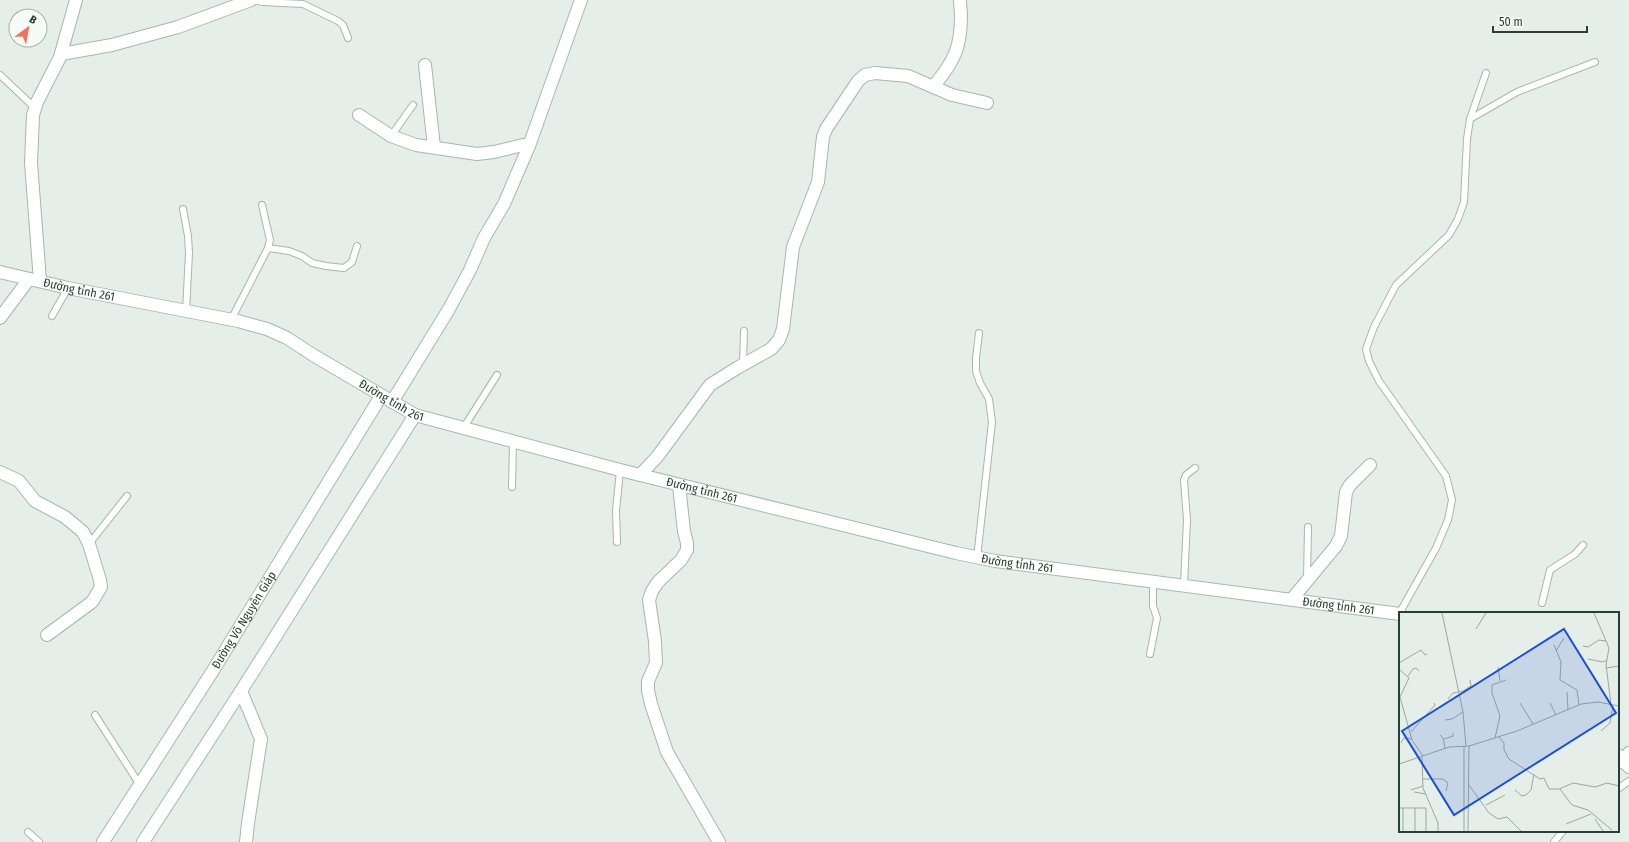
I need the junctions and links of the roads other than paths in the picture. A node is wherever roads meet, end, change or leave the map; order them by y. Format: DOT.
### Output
graph roads {
  1 [pos="76,0"];
  2 [pos="251,0"];
  3 [pos="255,0"];
  4 [pos="581,0"];
  5 [pos="960,0"];
  6 [pos="348,38"];
  7 [pos="61,54"];
  8 [pos="1595,62"];
  9 [pos="425,65"];
  10 [pos="1486,74"];
  11 [pos="0,75"];
  12 [pos="934,86"];
  13 [pos="987,103"];
  14 [pos="413,105"];
  15 [pos="35,108"];
  16 [pos="359,115"];
  17 [pos="1470,119"];
  18 [pos="391,136"];
  19 [pos="529,146"];
  20 [pos="434,147"];
  21 [pos="262,205"];
  22 [pos="183,209"];
  23 [pos="357,246"];
  24 [pos="268,248"];
  25 [pos="0,272"];
  26 [pos="35,280"];
  27 [pos="68,288"];
  28 [pos="186,311"];
  29 [pos="52,316"];
  30 [pos="0,318"];
  31 [pos="231,320"];
  32 [pos="744,331"];
  33 [pos="979,333"];
  34 [pos="743,365"];
  35 [pos="496,375"];
  36 [pos="382,396"];
  37 [pos="392,402"];
  38 [pos="415,415"];
  39 [pos="464,427"];
  40 [pos="513,441"];
  41 [pos="1370,465"];
  42 [pos="1195,468"];
  43 [pos="620,470"];
  44 [pos="0,472"];
  45 [pos="640,475"];
  46 [pos="679,485"];
  47 [pos="512,487"];
  48 [pos="127,496"];
  49 [pos="1308,527"];
  50 [pos="617,542"];
  51 [pos="89,544"];
  52 [pos="1582,545"];
  53 [pos="977,558"];
  54 [pos="1153,582"];
  55 [pos="1306,582"];
  56 [pos="1184,585"];
  57 [pos="1292,599"];
  58 [pos="1542,603"];
  59 [pos="1401,612"];
  60 [pos="1399,614"];
  61 [pos="48,635"];
  62 [pos="1150,654"];
  63 [pos="241,690"];
  64 [pos="95,714"];
  65 [pos="1629,781"];
  66 [pos="140,785"];
  67 [pos="1619,787"];
  68 [pos="28,832"];
  69 [pos="1562,832"];
  70 [pos="39,842"];
  71 [pos="103,842"];
  72 [pos="143,842"];
  73 [pos="246,842"];
  74 [pos="719,842"];
  75 [pos="1554,842"];
  1 -- 7 [label="street"];
  2 -- 7 [label="street"];
  3 -- 6 [label="lane"];
  4 -- 19 [label="street"];
  5 -- 12 [label="street"];
  7 -- 15 [label="street"];
  8 -- 17 [label="lane"];
  9 -- 20 [label="street"];
  10 -- 17 [label="lane"];
  11 -- 15 [label="lane"];
  12 -- 13 [label="street"];
  12 -- 34 [label="street"];
  14 -- 18 [label="lane"];
  15 -- 26 [label="street"];
  16 -- 18 [label="street"];
  17 -- 59 [label="lane"];
  18 -- 20 [label="street"];
  19 -- 20 [label="street"];
  19 -- 37 [label="street"];
  21 -- 24 [label="lane"];
  22 -- 28 [label="lane"];
  23 -- 24 [label="lane"];
  24 -- 31 [label="lane"];
  25 -- 26 [label="street, Đường tỉnh 261"];
  26 -- 27 [label="street, Đường tỉnh 261"];
  26 -- 30 [label="street"];
  27 -- 28 [label="street, Đường tỉnh 261"];
  27 -- 29 [label="lane"];
  28 -- 31 [label="street, Đường tỉnh 261"];
  31 -- 36 [label="street, Đường tỉnh 261"];
  32 -- 34 [label="lane"];
  33 -- 53 [label="lane"];
  34 -- 45 [label="street"];
  35 -- 39 [label="lane"];
  36 -- 37 [label="street, Đường tỉnh 261"];
  36 -- 66 [label="street, Đường Võ Nguyên Giáp"];
  37 -- 38 [label="street, Đường tỉnh 261"];
  38 -- 39 [label="street, Đường tỉnh 261"];
  38 -- 63 [label="street"];
  39 -- 40 [label="street, Đường tỉnh 261"];
  40 -- 43 [label="street, Đường tỉnh 261"];
  40 -- 47 [label="lane"];
  41 -- 55 [label="street"];
  42 -- 56 [label="lane"];
  43 -- 45 [label="street, Đường tỉnh 261"];
  43 -- 50 [label="lane"];
  44 -- 51 [label="street"];
  45 -- 46 [label="street, Đường tỉnh 261"];
  46 -- 53 [label="street, Đường tỉnh 261"];
  46 -- 74 [label="street"];
  48 -- 51 [label="lane"];
  49 -- 55 [label="lane"];
  51 -- 61 [label="street"];
  52 -- 58 [label="lane"];
  53 -- 54 [label="street, Đường tỉnh 261"];
  54 -- 56 [label="street, Đường tỉnh 261"];
  54 -- 62 [label="lane"];
  55 -- 57 [label="street"];
  56 -- 57 [label="street, Đường tỉnh 261"];
  57 -- 60 [label="street, Đường tỉnh 261"];
  63 -- 72 [label="street"];
  63 -- 73 [label="street"];
  64 -- 66 [label="lane"];
  65 -- 67 [label="lane"];
  66 -- 71 [label="street, Đường Võ Nguyên Giáp"];
  68 -- 70 [label="lane"];
  69 -- 75 [label="lane"];
}
